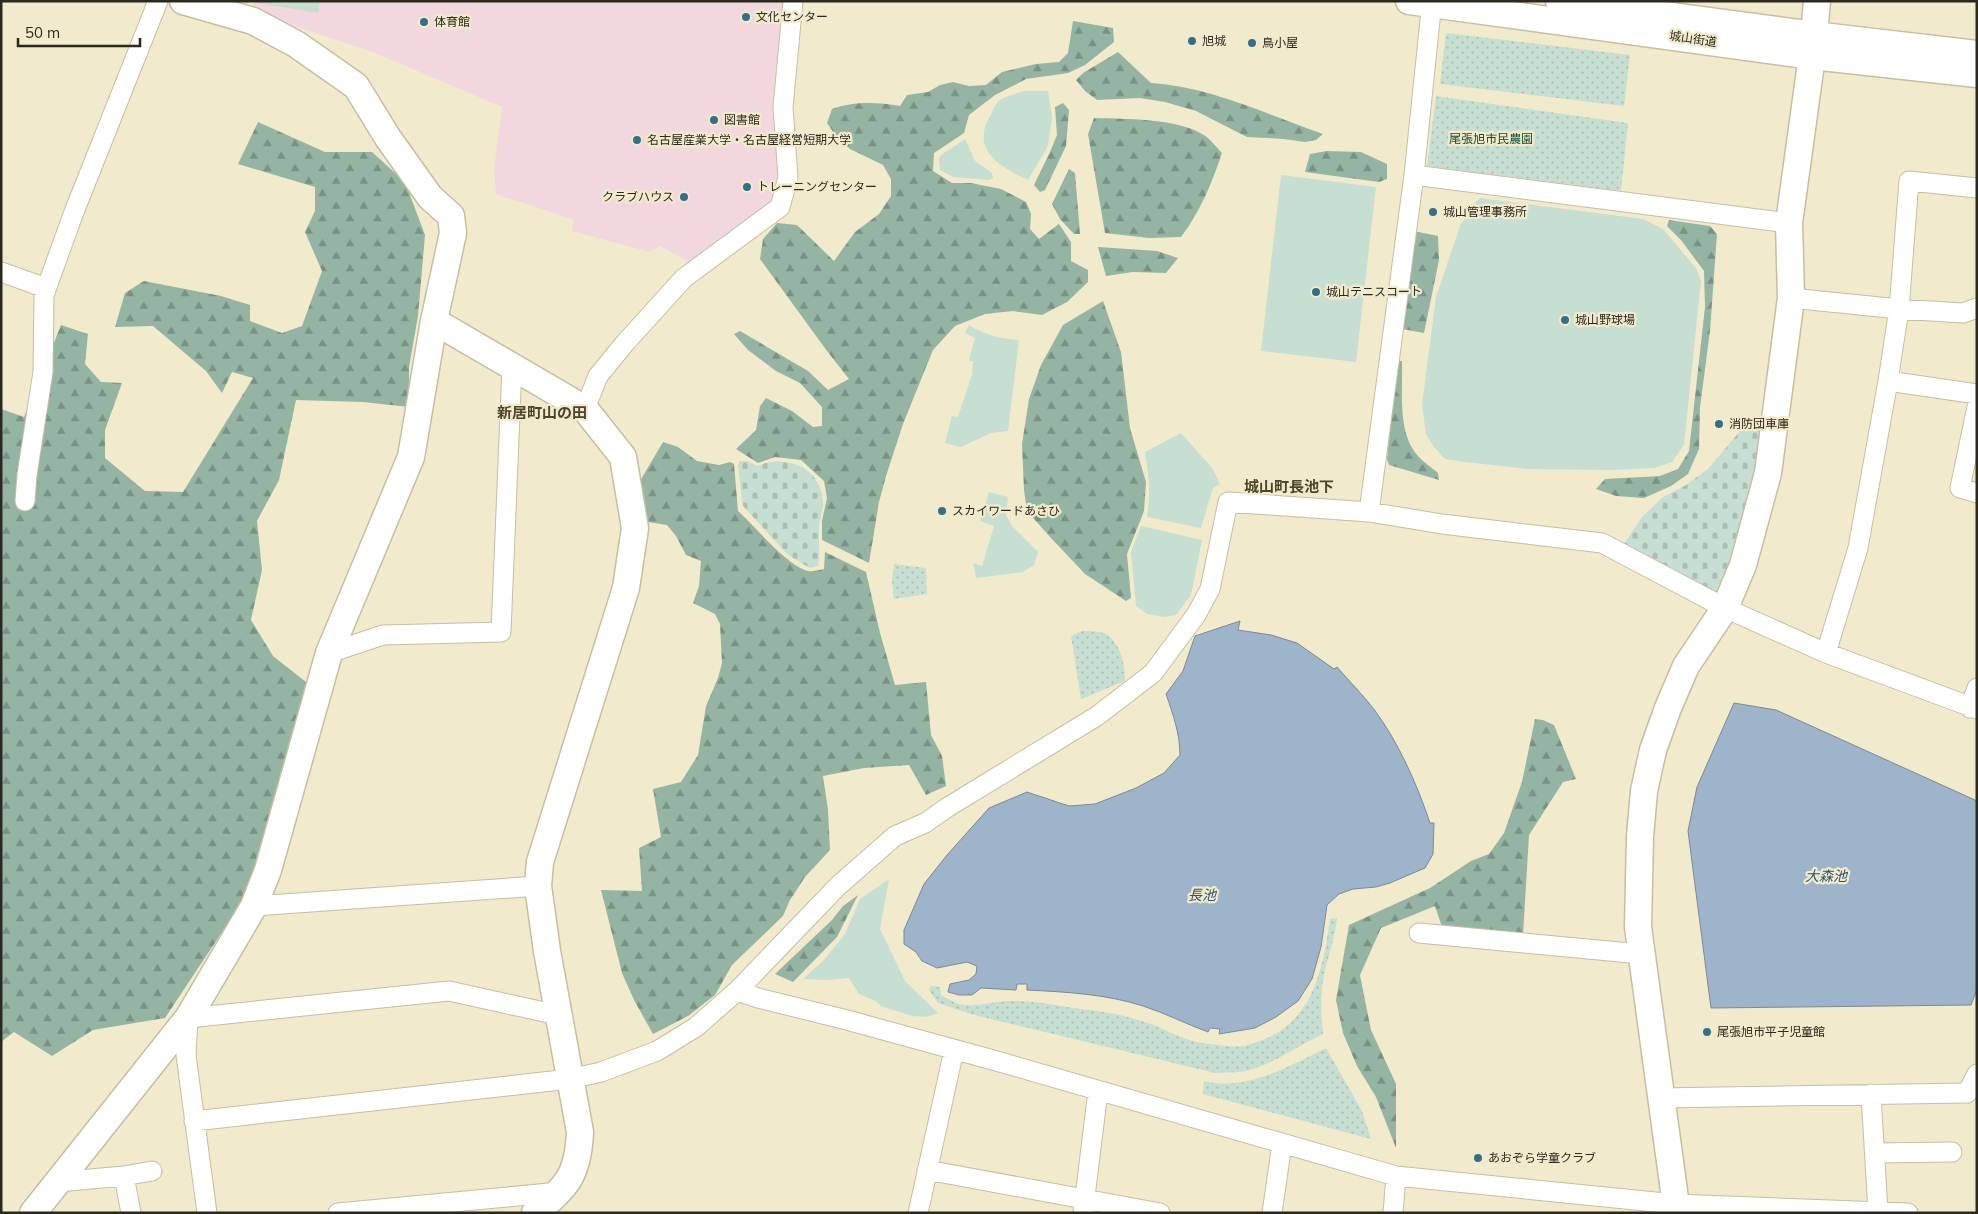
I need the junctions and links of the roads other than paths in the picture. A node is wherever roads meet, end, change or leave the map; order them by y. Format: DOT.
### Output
graph roads {
  1 [pos="158,1"];
  2 [pos="183,1"];
  3 [pos="793,1"];
  4 [pos="1558,1"];
  5 [pos="1816,1"];
  6 [pos="1424,2"];
  7 [pos="1813,45"];
  8 [pos="1977,54"];
  9 [pos="1977,74"];
  10 [pos="1414,175"];
  11 [pos="1977,188"];
  12 [pos="1789,223"];
  13 [pos="1,272"];
  14 [pos="46,288"];
  15 [pos="1792,298"];
  16 [pos="1977,308"];
  17 [pos="1899,309"];
  18 [pos="434,321"];
  19 [pos="512,366"];
  20 [pos="1888,381"];
  21 [pos="1977,394"];
  22 [pos="1977,407"];
  23 [pos="585,409"];
  24 [pos="1977,493"];
  25 [pos="25,502"];
  26 [pos="1369,512"];
  27 [pos="1725,608"];
  28 [pos="328,653"];
  29 [pos="1826,653"];
  30 [pos="1977,688"];
  31 [pos="1973,709"];
  32 [pos="538,886"];
  33 [pos="254,906"];
  34 [pos="1419,933"];
  35 [pos="1641,954"];
  36 [pos="737,991"];
  37 [pos="558,1015"];
  38 [pos="188,1018"];
  39 [pos="954,1050"];
  40 [pos="1977,1074"];
  41 [pos="570,1079"];
  42 [pos="1098,1091"];
  43 [pos="1871,1094"];
  44 [pos="1660,1098"];
  45 [pos="194,1121"];
  46 [pos="1282,1144"];
  47 [pos="1952,1152"];
  48 [pos="1875,1153"];
  49 [pos="927,1170"];
  50 [pos="152,1171"];
  51 [pos="63,1175"];
  52 [pos="124,1176"];
  53 [pos="1396,1176"];
  54 [pos="560,1192"];
  55 [pos="1084,1206"];
  56 [pos="1638,1206"];
  57 [pos="1676,1208"];
  58 [pos="1769,1210"];
  59 [pos="1849,1212"];
  60 [pos="1878,1212"];
  61 [pos="33,1213"];
  62 [pos="131,1213"];
  63 [pos="207,1213"];
  64 [pos="338,1213"];
  65 [pos="535,1213"];
  66 [pos="918,1213"];
  67 [pos="1160,1213"];
  68 [pos="1272,1213"];
  69 [pos="1393,1213"];
  70 [pos="1908,1213"];
  1 -- 14 [label="street"];
  2 -- 18 [label="street"];
  3 -- 23 [label="street"];
  4 -- 7 [label="street, 城山街道"];
  5 -- 7 [label="street"];
  6 -- 7 [label="street, 城山街道"];
  6 -- 10 [label="street"];
  7 -- 8 [label="street, 城山街道"];
  7 -- 9 [label="street, 城山街道"];
  7 -- 12 [label="street"];
  10 -- 12 [label="street"];
  10 -- 26 [label="street"];
  11 -- 17 [label="street"];
  12 -- 15 [label="street"];
  13 -- 14 [label="street"];
  14 -- 25 [label="street"];
  15 -- 17 [label="street"];
  15 -- 27 [label="street"];
  16 -- 17 [label="street"];
  17 -- 20 [label="street"];
  18 -- 19 [label="street"];
  18 -- 28 [label="street"];
  19 -- 23 [label="street"];
  19 -- 28 [label="street"];
  20 -- 21 [label="street"];
  20 -- 29 [label="street"];
  22 -- 24 [label="street"];
  23 -- 32 [label="street"];
  26 -- 27 [label="street"];
  26 -- 36 [label="street"];
  27 -- 29 [label="street"];
  27 -- 35 [label="street"];
  28 -- 33 [label="street"];
  29 -- 31 [label="street"];
  30 -- 31 [label="street"];
  32 -- 33 [label="street"];
  32 -- 37 [label="street"];
  33 -- 38 [label="street"];
  34 -- 35 [label="street"];
  35 -- 44 [label="street"];
  36 -- 39 [label="street"];
  36 -- 41 [label="street"];
  37 -- 38 [label="street"];
  37 -- 41 [label="street"];
  38 -- 45 [label="street"];
  38 -- 51 [label="street"];
  39 -- 42 [label="street"];
  39 -- 49 [label="street"];
  40 -- 43 [label="street"];
  41 -- 45 [label="street"];
  41 -- 54 [label="street"];
  42 -- 46 [label="street"];
  42 -- 55 [label="street"];
  43 -- 44 [label="street"];
  43 -- 48 [label="street"];
  44 -- 57 [label="street"];
  45 -- 63 [label="street"];
  46 -- 53 [label="street"];
  46 -- 68 [label="street"];
  47 -- 48 [label="street"];
  48 -- 60 [label="street"];
  49 -- 55 [label="street"];
  49 -- 66 [label="street"];
  50 -- 52 [label="street"];
  51 -- 52 [label="street"];
  51 -- 61 [label="street"];
  52 -- 62 [label="street"];
  53 -- 56 [label="street"];
  53 -- 69 [label="street"];
  54 -- 64 [label="street"];
  54 -- 65 [label="street"];
  55 -- 67 [label="street"];
  56 -- 57 [label="street"];
  57 -- 58 [label="street"];
  58 -- 59 [label="street"];
  59 -- 60 [label="street"];
  60 -- 70 [label="street"];
}
